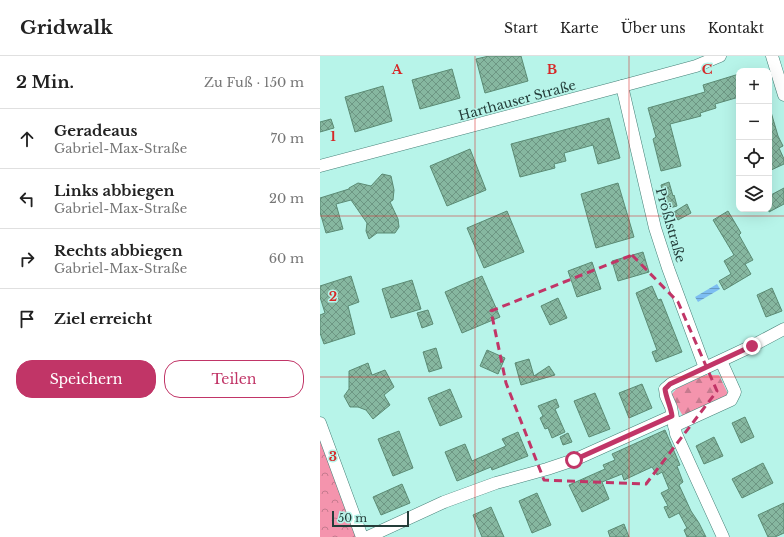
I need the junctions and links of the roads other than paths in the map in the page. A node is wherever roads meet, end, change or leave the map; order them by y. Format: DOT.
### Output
graph roads {
  1 [pos="720,56"];
  2 [pos="772,56"];
  3 [pos="622,86"];
  4 [pos="784,95"];
  5 [pos="320,166"];
  6 [pos="784,329"];
  7 [pos="721,361"];
  8 [pos="705,368"];
  9 [pos="673,421"];
  10 [pos="320,423"];
  11 [pos="362,537"];
  12 [pos="368,537"];
  13 [pos="723,537"];
  1 -- 3 [label="street, Harthauser Straße"];
  2 -- 4 [label="street"];
  3 -- 5 [label="street, Harthauser Straße"];
  3 -- 8 [label="street, Prößlstraße"];
  6 -- 7 [label="street"];
  7 -- 8 [label="street"];
  7 -- 9 [label="street"];
  8 -- 9 [label="street"];
  9 -- 12 [label="street"];
  9 -- 13 [label="street"];
  10 -- 11 [label="street"];
}
